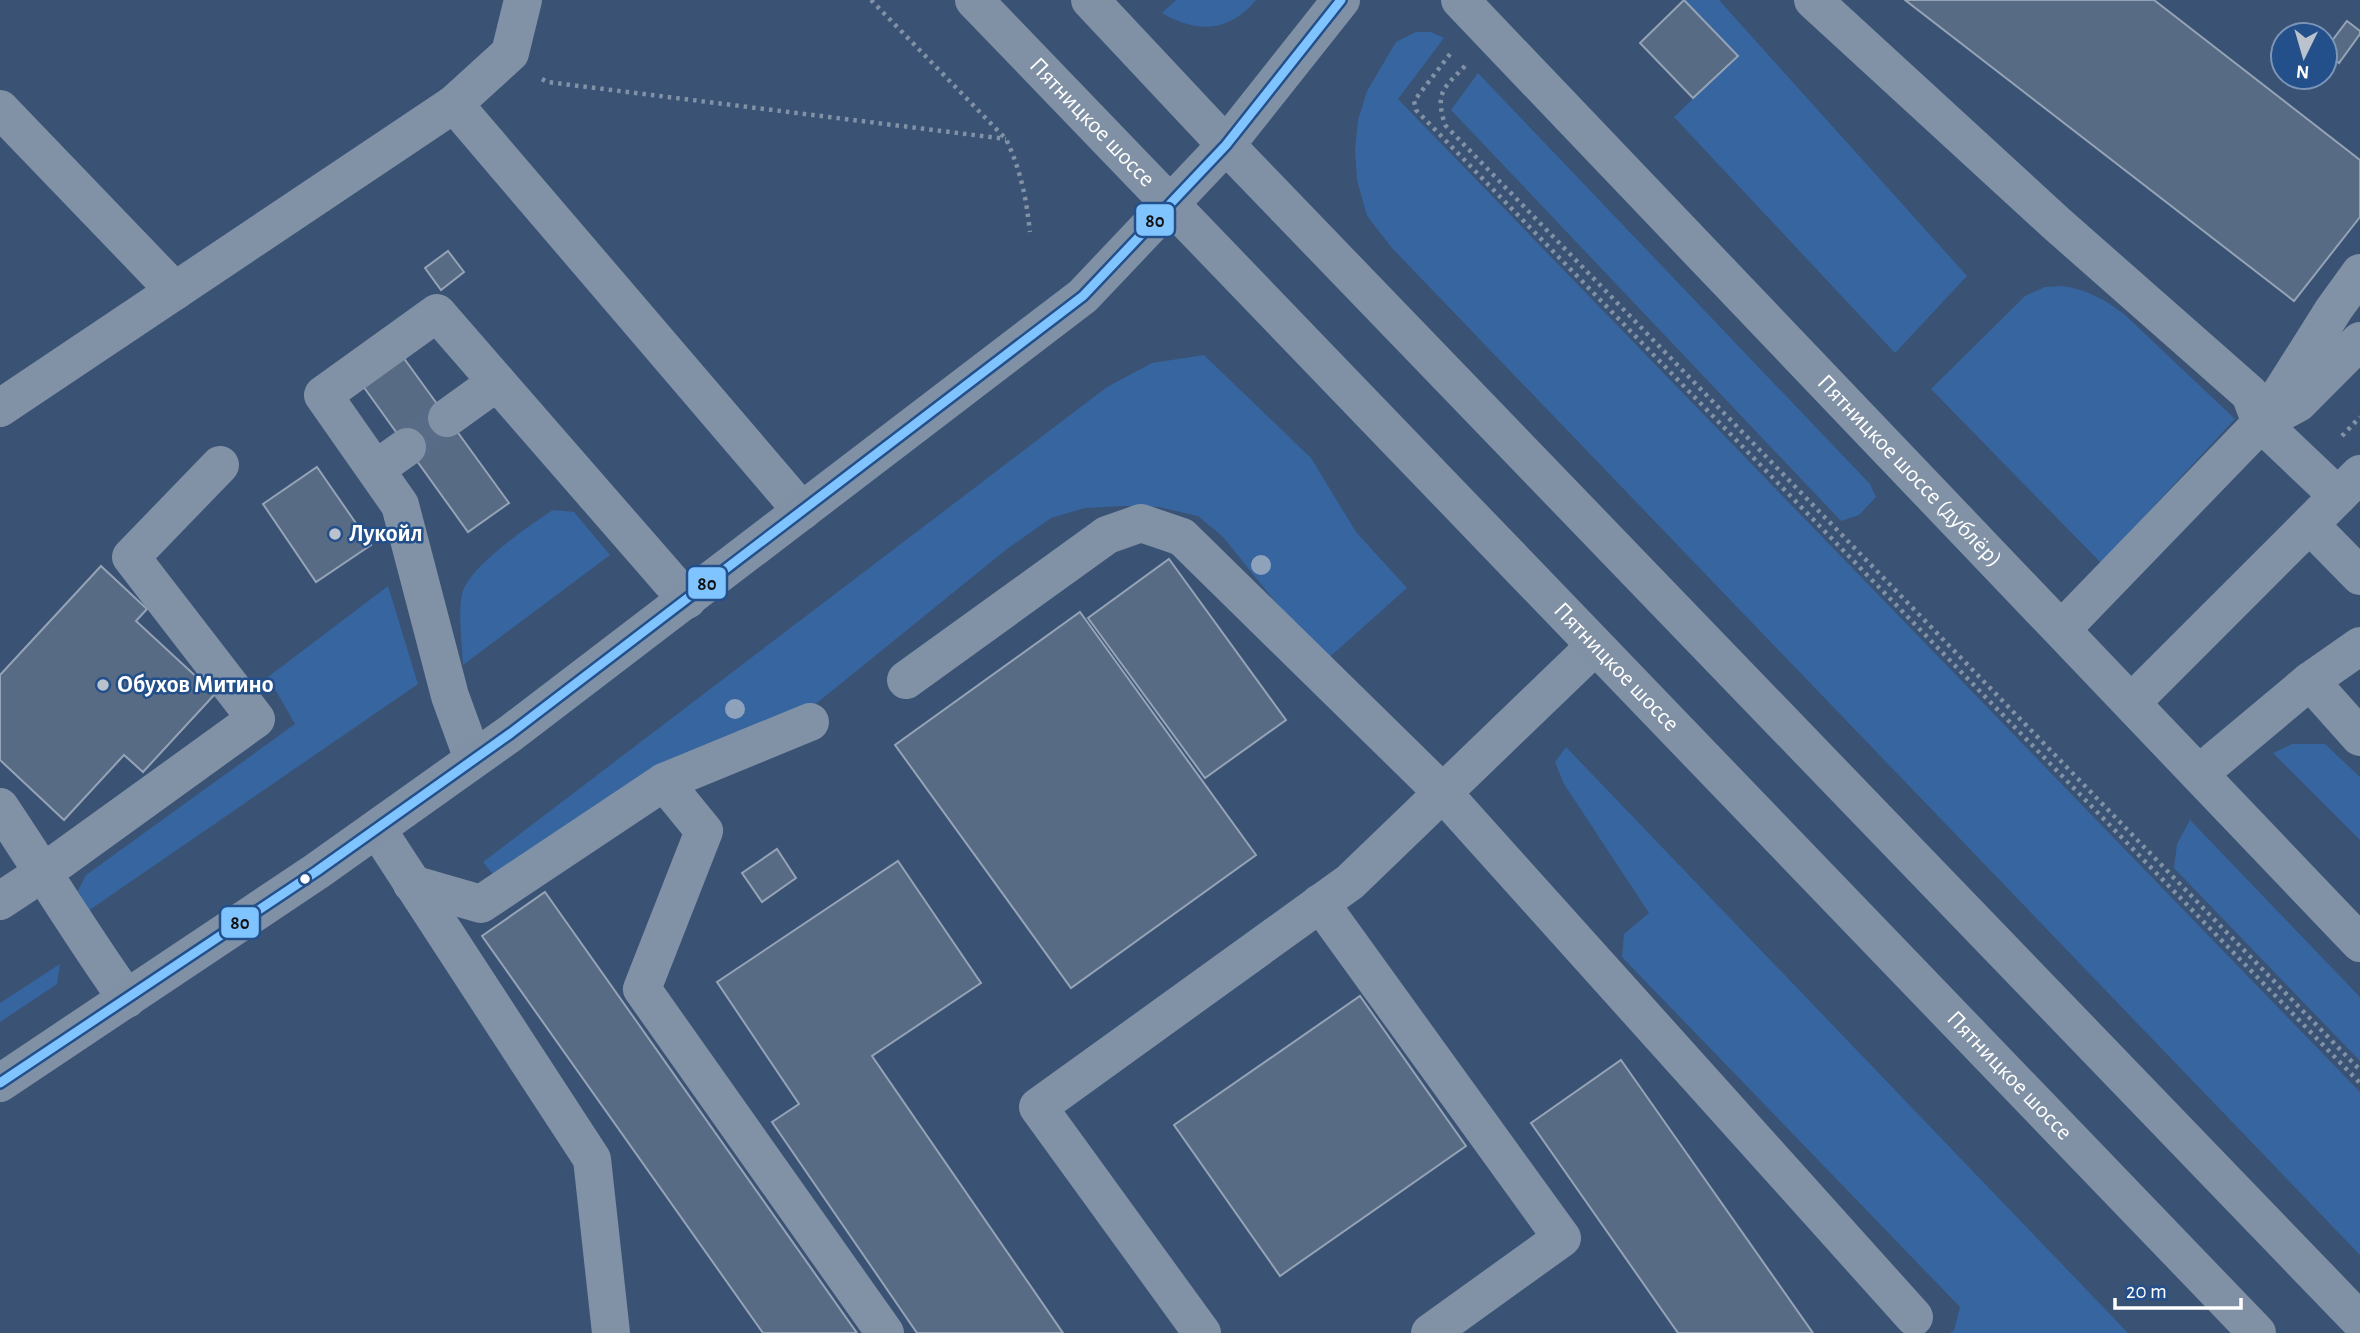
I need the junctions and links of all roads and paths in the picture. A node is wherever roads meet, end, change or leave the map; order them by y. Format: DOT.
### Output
graph roads {
  1 [pos="523,0"];
  2 [pos="871,0"];
  3 [pos="974,0"];
  4 [pos="1090,0"];
  5 [pos="1342,0"];
  6 [pos="1460,0"];
  7 [pos="1813,0"];
  8 [pos="1495,35"];
  9 [pos="510,53"];
  10 [pos="1450,54"];
  11 [pos="454,104"];
  12 [pos="0,109"];
  13 [pos="1006,139"];
  14 [pos="1226,145"];
  15 [pos="1170,205"];
  16 [pos="1030,232"];
  17 [pos="2360,273"];
  18 [pos="175,291"];
  19 [pos="2360,341"];
  20 [pos="497,382"];
  21 [pos="0,408"];
  22 [pos="447,418"];
  23 [pos="2261,423"];
  24 [pos="407,447"];
  25 [pos="220,465"];
  26 [pos="376,469"];
  27 [pos="2349,485"];
  28 [pos="802,511"];
  29 [pos="2310,525"];
  30 [pos="2360,576"];
  31 [pos="687,600"];
  32 [pos="2062,629"];
  33 [pos="1595,646"];
  34 [pos="2360,646"];
  35 [pos="906,680"];
  36 [pos="2310,681"];
  37 [pos="2132,702"];
  38 [pos="810,722"];
  39 [pos="2360,737"];
  40 [pos="473,759"];
  41 [pos="2200,773"];
  42 [pos="664,782"];
  43 [pos="1443,793"];
  44 [pos="0,807"];
  45 [pos="377,829"];
  46 [pos="44,872"];
  47 [pos="412,884"];
  48 [pos="0,901"];
  49 [pos="1320,903"];
  50 [pos="2360,943"];
  51 [pos="127,999"];
  52 [pos="2360,1070"];
  53 [pos="0,1083"];
  54 [pos="2360,1083"];
  55 [pos="1914,1317"];
  56 [pos="2360,1321"];
  57 [pos="611,1333"];
  58 [pos="885,1333"];
  59 [pos="1202,1333"];
  60 [pos="1430,1333"];
  61 [pos="2257,1333"];
  1 -- 9 [label="street"];
  2 -- 13 [label="path"];
  3 -- 15 [label="main road, Пятницкое шоссе"];
  4 -- 14 [label="main road"];
  5 -- 14 [label="main road"];
  6 -- 8 [label="street, Пятницкое шоссе (дублёр)"];
  7 -- 23 [label="street"];
  8 -- 32 [label="street, Пятницкое шоссе (дублёр)"];
  8 -- 52 [label="path"];
  9 -- 11 [label="street"];
  9 -- 13 [label="path"];
  10 -- 54 [label="path"];
  11 -- 18 [label="street"];
  11 -- 28 [label="street"];
  12 -- 18 [label="street"];
  13 -- 16 [label="path"];
  14 -- 15 [label="main road"];
  14 -- 56 [label="main road"];
  15 -- 28 [label="main road"];
  15 -- 33 [label="main road, Пятницкое шоссе"];
  17 -- 23 [label="street"];
  18 -- 21 [label="street"];
  19 -- 23 [label="street"];
  20 -- 22 [label="street"];
  20 -- 26 [label="street"];
  20 -- 31 [label="street"];
  23 -- 27 [label="street"];
  23 -- 32 [label="street"];
  24 -- 26 [label="street"];
  25 -- 46 [label="street"];
  26 -- 40 [label="street"];
  27 -- 29 [label="street"];
  28 -- 31 [label="main road"];
  29 -- 30 [label="street"];
  29 -- 37 [label="street"];
  31 -- 40 [label="main road"];
  32 -- 37 [label="street, Пятницкое шоссе (дублёр)"];
  33 -- 43 [label="street"];
  33 -- 61 [label="main road, Пятницкое шоссе"];
  34 -- 36 [label="street"];
  35 -- 43 [label="street"];
  36 -- 39 [label="street"];
  36 -- 41 [label="street"];
  37 -- 41 [label="street, Пятницкое шоссе (дублёр)"];
  38 -- 42 [label="street"];
  40 -- 45 [label="main road"];
  41 -- 50 [label="street, Пятницкое шоссе (дублёр)"];
  42 -- 47 [label="street"];
  42 -- 58 [label="street"];
  43 -- 49 [label="street"];
  43 -- 55 [label="street"];
  44 -- 46 [label="street"];
  45 -- 47 [label="street"];
  45 -- 51 [label="main road"];
  46 -- 48 [label="street"];
  46 -- 51 [label="street"];
  47 -- 57 [label="street"];
  49 -- 59 [label="street"];
  49 -- 60 [label="street"];
  51 -- 53 [label="main road"];
}
